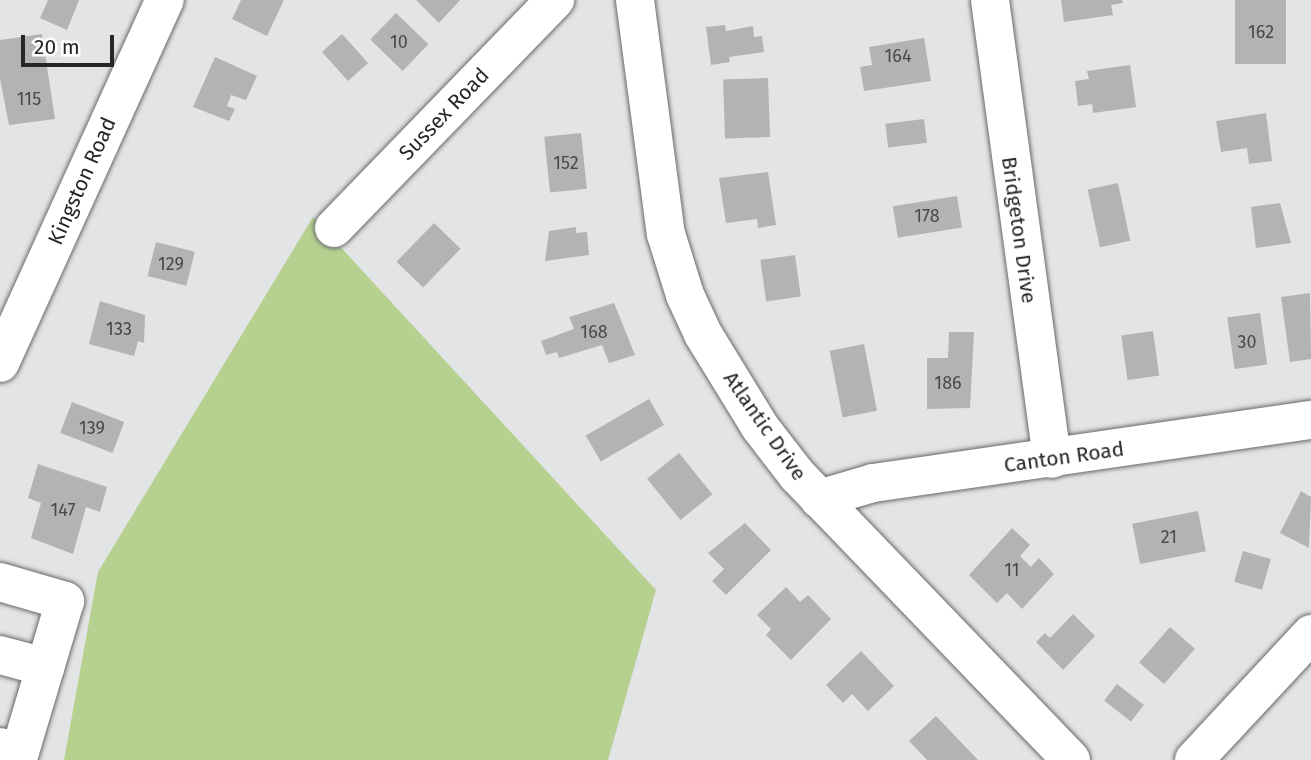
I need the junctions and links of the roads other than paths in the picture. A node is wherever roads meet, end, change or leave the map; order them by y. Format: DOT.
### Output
graph roads {
  1 [pos="165,0"];
  2 [pos="555,0"];
  3 [pos="635,0"];
  4 [pos="990,0"];
  5 [pos="334,228"];
  6 [pos="0,363"];
  7 [pos="1311,420"];
  8 [pos="1052,459"];
  9 [pos="819,499"];
  10 [pos="0,582"];
  11 [pos="1311,634"];
  12 [pos="0,655"];
  13 [pos="45,667"];
  14 [pos="0,747"];
  15 [pos="1071,760"];
  16 [pos="1194,760"];
  1 -- 6 [label="street, Kingston Road"];
  2 -- 5 [label="street, Sussex Road"];
  3 -- 9 [label="street, Atlantic Drive"];
  4 -- 8 [label="street, Bridgeton Drive"];
  7 -- 8 [label="street, Canton Road"];
  8 -- 9 [label="street, Canton Road"];
  9 -- 15 [label="street, Atlantic Drive"];
  10 -- 13 [label="street"];
  11 -- 16 [label="street"];
  12 -- 13 [label="street"];
  13 -- 14 [label="street"];
}
